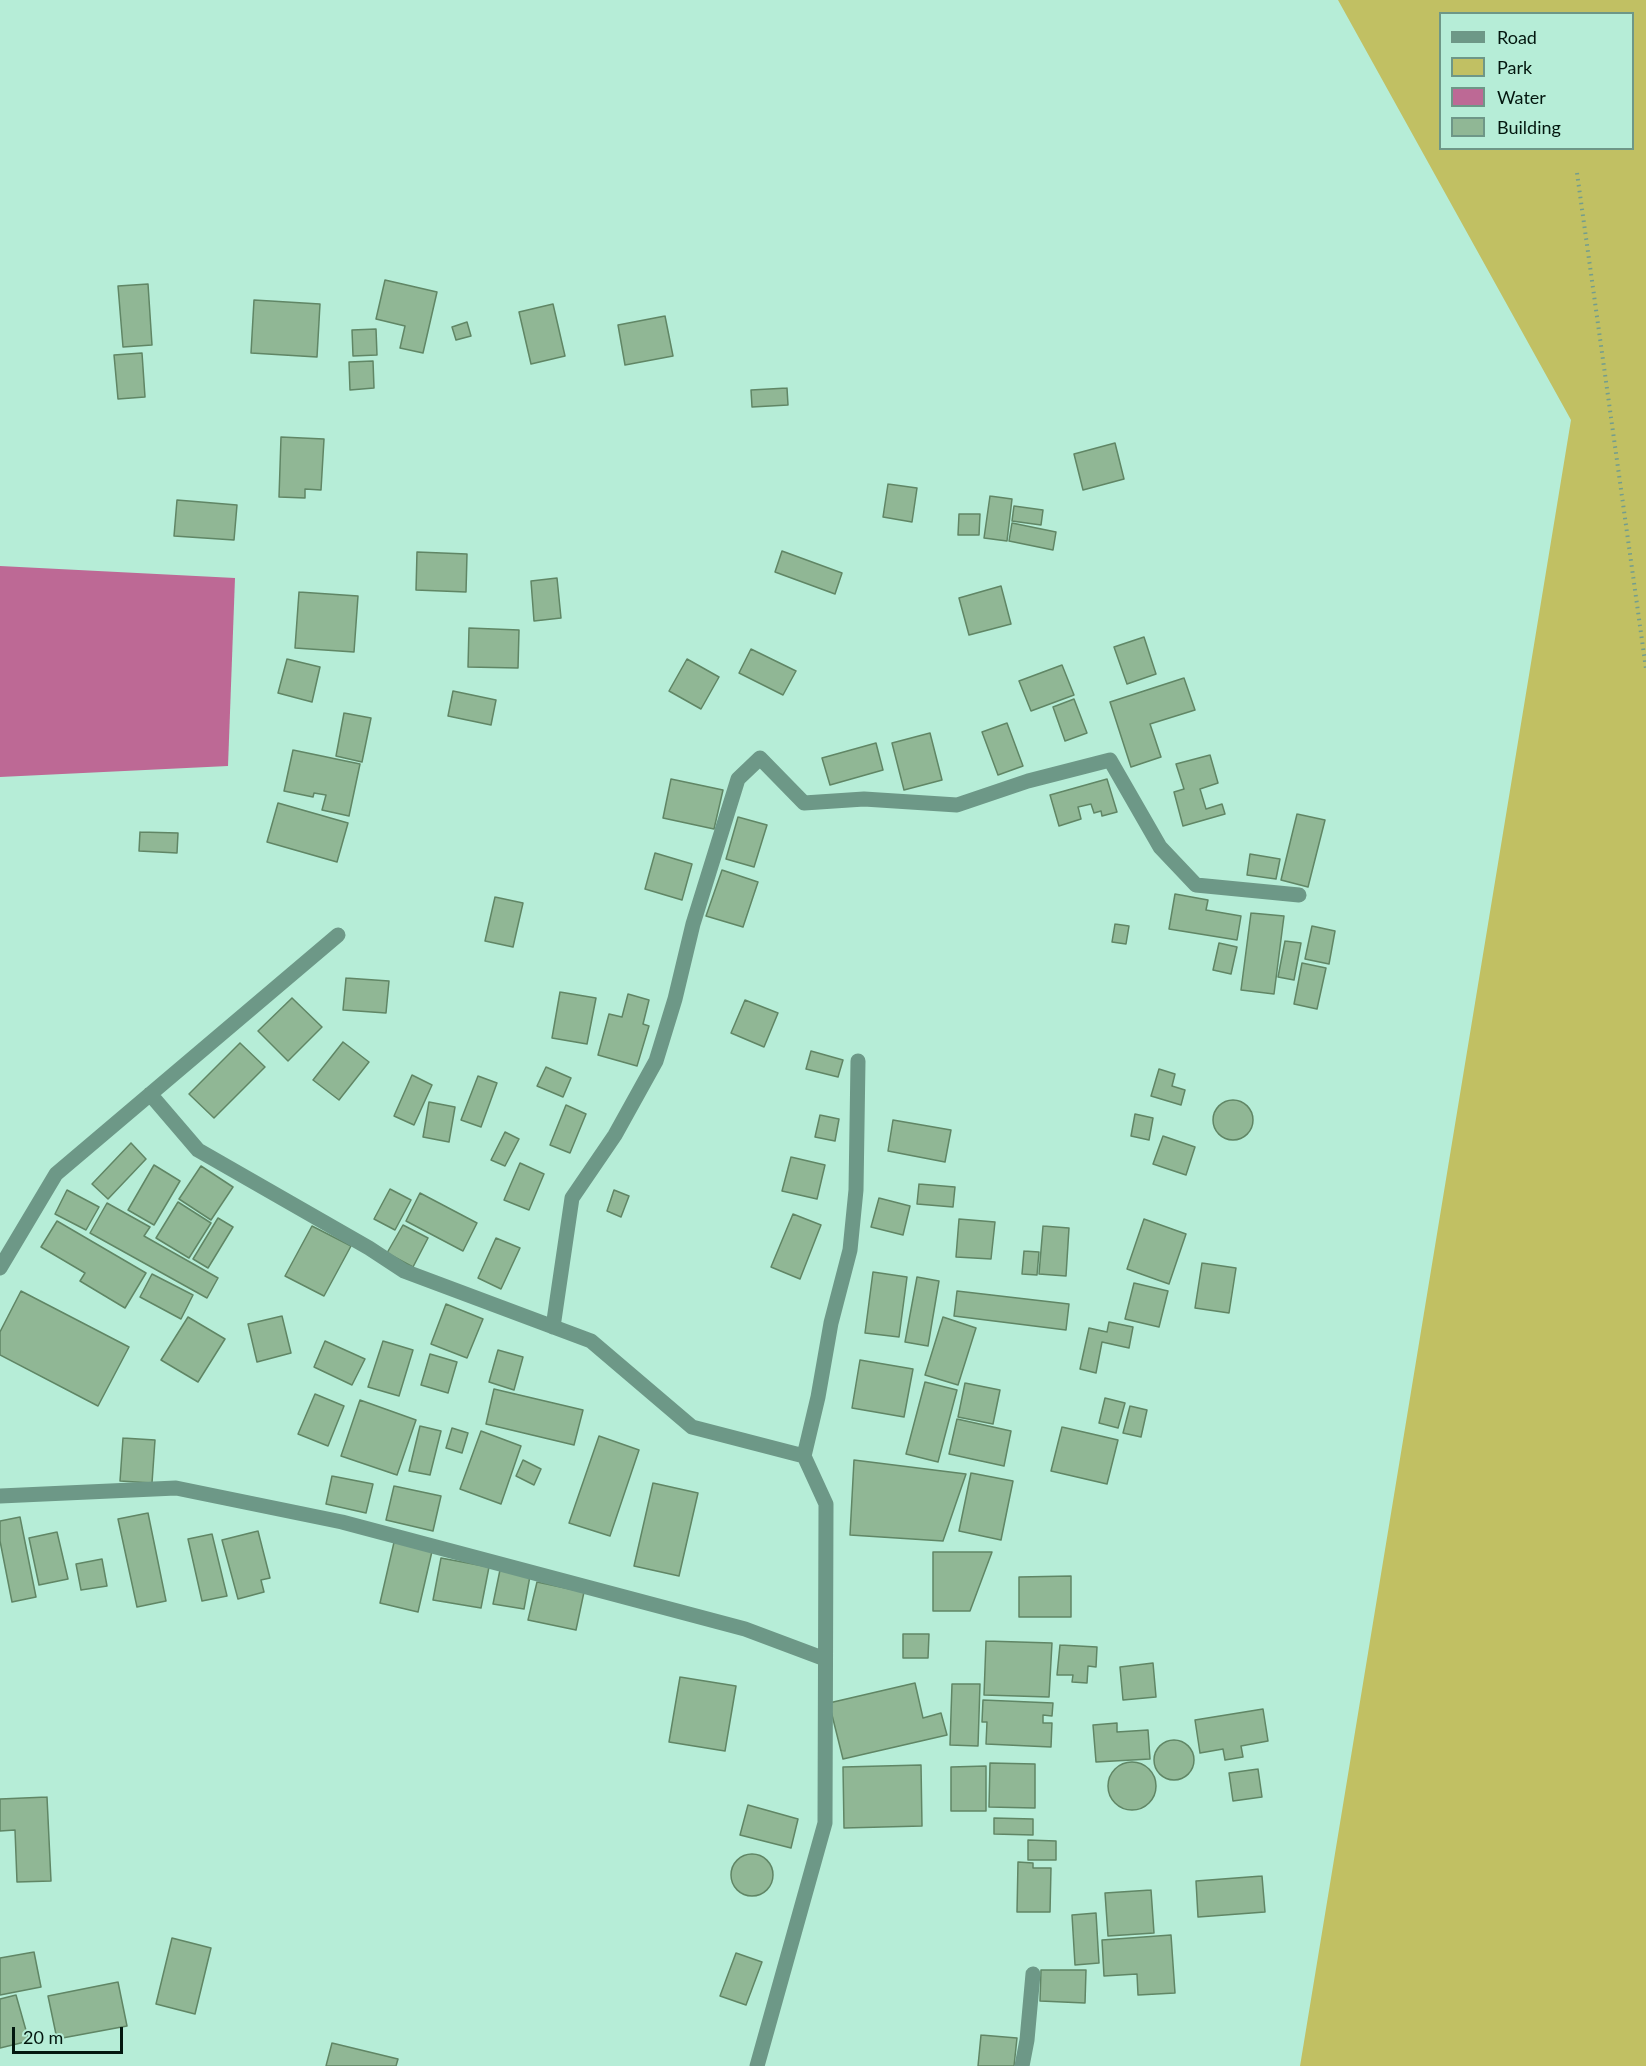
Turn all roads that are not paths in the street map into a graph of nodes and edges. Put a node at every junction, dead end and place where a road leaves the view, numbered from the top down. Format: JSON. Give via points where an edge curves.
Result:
{"nodes":[{"id":1,"x":1299,"y":896,"type":"dead end"},
{"id":2,"x":338,"y":935,"type":"dead end"},
{"id":3,"x":858,"y":1061,"type":"dead end"},
{"id":4,"x":150,"y":1095,"type":"junction"},
{"id":5,"x":0,"y":1268,"type":"edge"},
{"id":6,"x":553,"y":1327,"type":"junction"},
{"id":7,"x":804,"y":1456,"type":"junction"},
{"id":8,"x":0,"y":1496,"type":"edge"},
{"id":9,"x":825,"y":1659,"type":"junction"},
{"id":10,"x":1034,"y":1974,"type":"dead end"},
{"id":11,"x":756,"y":2066,"type":"edge"},
{"id":12,"x":1022,"y":2066,"type":"edge"}],
"edges":[{"from":1,"to":6,"type":"street","via":[[1196,885],[1160,847],[1110,760],[957,805],[864,799],[804,803],[760,759],[738,779],[656,1061],[615,1136],[572,1198]]},
{"from":2,"to":4,"type":"street"},
{"from":3,"to":7,"type":"street","via":[[856,1190],[850,1250]]},
{"from":4,"to":5,"type":"street","via":[[56,1174]]},
{"from":4,"to":6,"type":"street","via":[[198,1150],[404,1271]]},
{"from":6,"to":7,"type":"street","via":[[591,1341],[692,1426]]},
{"from":7,"to":9,"type":"street","via":[[826,1504]]},
{"from":8,"to":9,"type":"street","via":[[176,1488],[353,1525],[745,1629]]},
{"from":9,"to":11,"type":"street","via":[[825,1823]]},
{"from":10,"to":12,"type":"street"}]}
